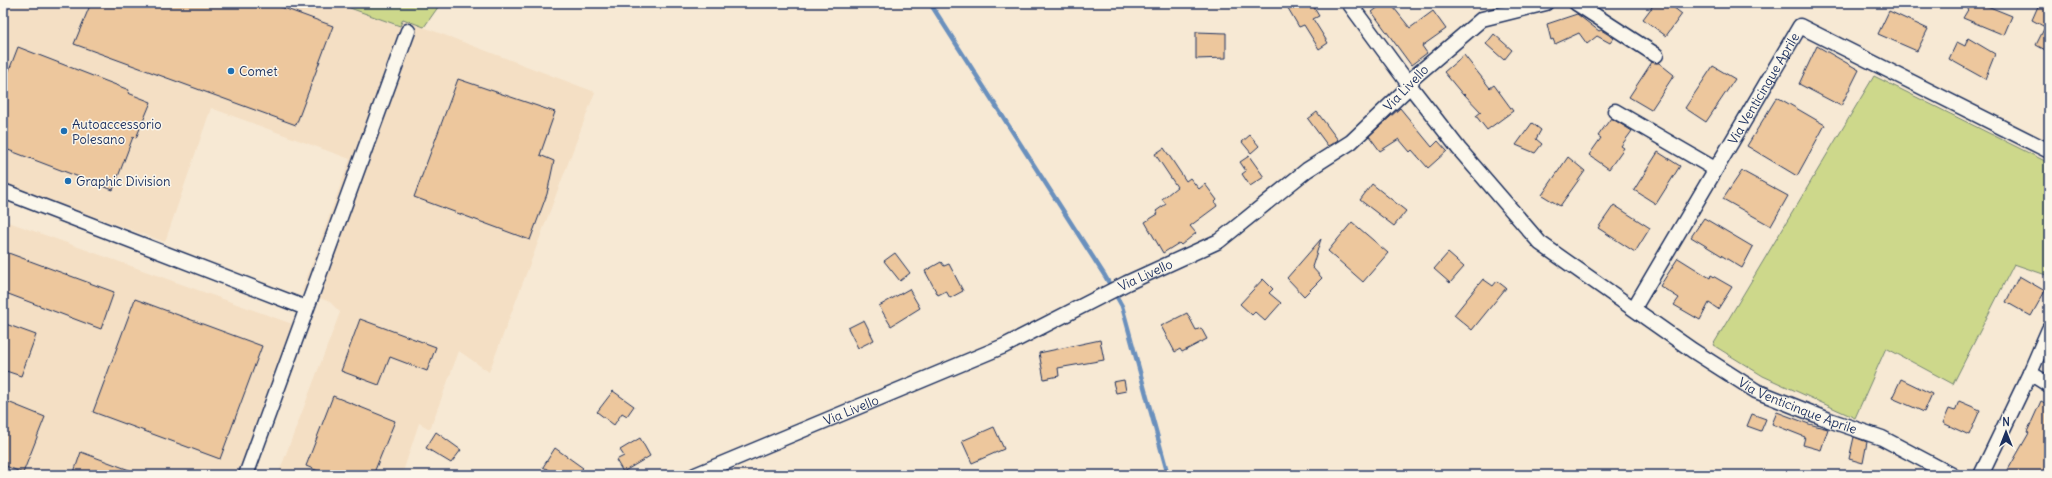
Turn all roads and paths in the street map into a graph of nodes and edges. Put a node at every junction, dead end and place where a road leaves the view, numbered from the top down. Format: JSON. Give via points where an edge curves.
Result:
{"nodes":[{"id":1,"x":1349,"y":3,"type":"edge"},
{"id":2,"x":1546,"y":3,"type":"edge"},
{"id":3,"x":1576,"y":3,"type":"edge"},
{"id":4,"x":408,"y":31,"type":"dead end"},
{"id":5,"x":1656,"y":55,"type":"dead end"},
{"id":6,"x":1410,"y":86,"type":"junction"},
{"id":7,"x":1615,"y":111,"type":"dead end"},
{"id":8,"x":2049,"y":151,"type":"edge"},
{"id":9,"x":1715,"y":169,"type":"junction"},
{"id":10,"x":3,"y":191,"type":"edge"},
{"id":11,"x":306,"y":308,"type":"junction"},
{"id":12,"x":1634,"y":308,"type":"junction"},
{"id":13,"x":2049,"y":329,"type":"edge"},
{"id":14,"x":2030,"y":373,"type":"junction"},
{"id":15,"x":2049,"y":385,"type":"edge"},
{"id":16,"x":246,"y":475,"type":"edge"},
{"id":17,"x":695,"y":475,"type":"edge"},
{"id":18,"x":1952,"y":475,"type":"edge"},
{"id":19,"x":1980,"y":475,"type":"edge"}],
"edges":[{"from":1,"to":6,"type":"street","name":"Via Venticinque Aprile"},
{"from":2,"to":6,"type":"street","name":"Via Livello","via":[[1482,19],[1413,78]]},
{"from":3,"to":5,"type":"street"},
{"from":4,"to":11,"type":"street"},
{"from":6,"to":12,"type":"street","name":"Via Venticinque Aprile","via":[[1458,149],[1540,244]]},
{"from":6,"to":17,"type":"street","name":"Via Livello","via":[[1351,142],[1307,170],[1219,241],[1127,283],[1004,346]]},
{"from":7,"to":9,"type":"street"},
{"from":8,"to":9,"type":"street","name":"Via Venticinque Aprile","via":[[1800,26]]},
{"from":9,"to":12,"type":"street","name":"Via Venticinque Aprile"},
{"from":10,"to":11,"type":"street"},
{"from":11,"to":16,"type":"street"},
{"from":12,"to":18,"type":"street","name":"Via Venticinque Aprile","via":[[1692,350],[1756,391],[1828,420],[1882,438]]},
{"from":13,"to":14,"type":"street"},
{"from":14,"to":15,"type":"street"},
{"from":14,"to":19,"type":"street"}]}
